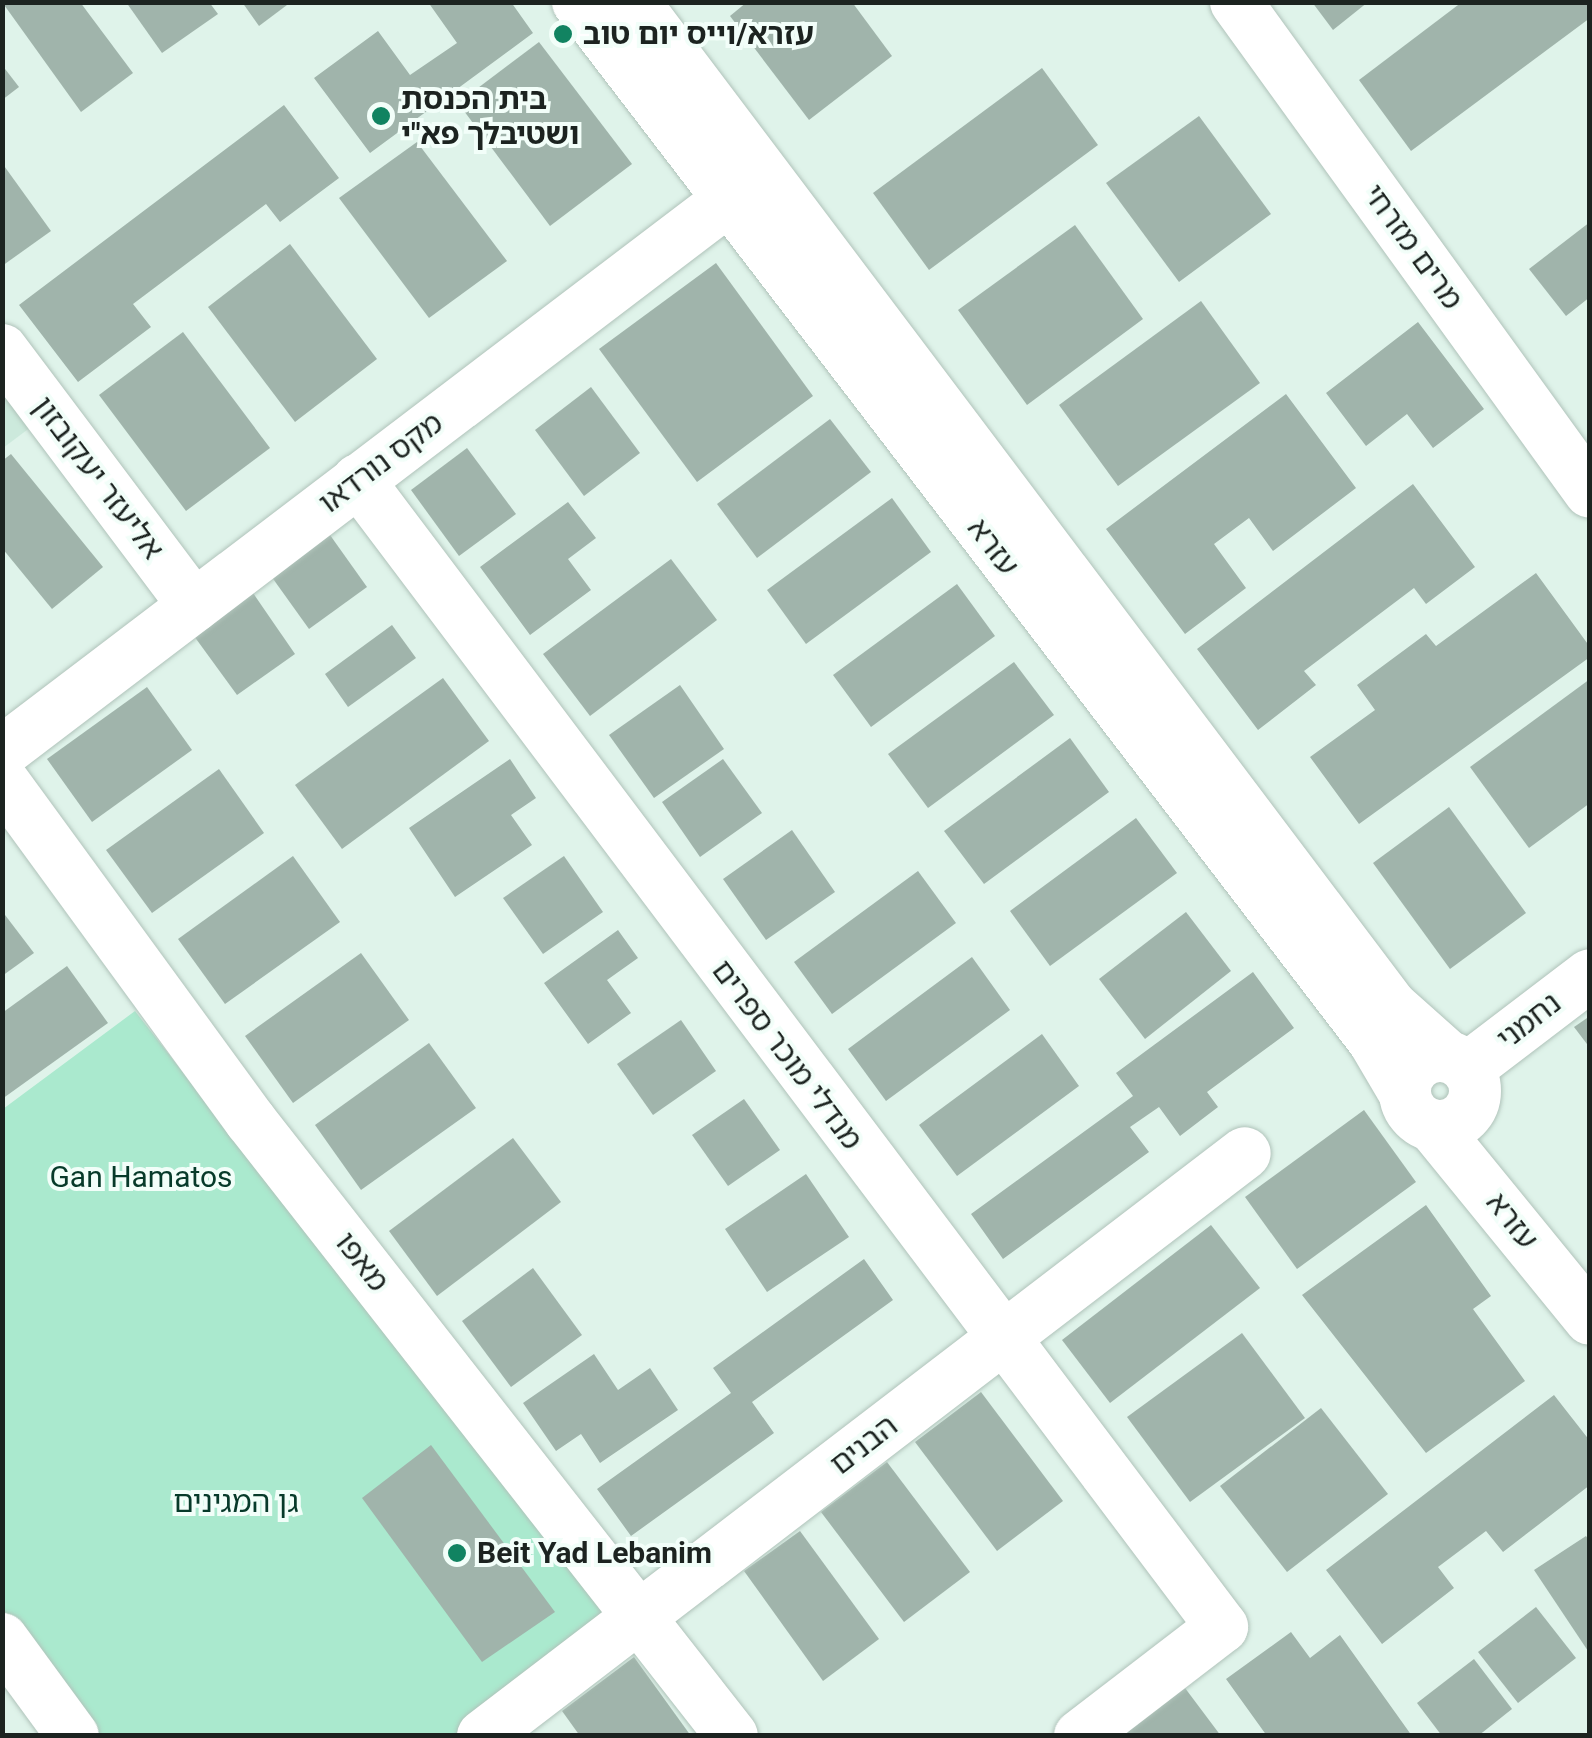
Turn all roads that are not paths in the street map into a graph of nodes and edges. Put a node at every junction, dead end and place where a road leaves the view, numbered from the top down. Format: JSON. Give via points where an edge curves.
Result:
{"nodes":[{"id":1,"x":578,"y":2,"type":"edge"},
{"id":2,"x":634,"y":2,"type":"edge"},
{"id":3,"x":1236,"y":2,"type":"edge"},
{"id":4,"x":745,"y":187,"type":"junction"},
{"id":5,"x":2,"y":350,"type":"edge"},
{"id":6,"x":358,"y":480,"type":"junction"},
{"id":7,"x":1590,"y":492,"type":"edge"},
{"id":8,"x":194,"y":606,"type":"junction"},
{"id":9,"x":2,"y":752,"type":"edge"},
{"id":10,"x":2,"y":780,"type":"edge"},
{"id":11,"x":1590,"y":975,"type":"edge"},
{"id":12,"x":1463,"y":1072,"type":"junction"},
{"id":13,"x":1418,"y":1109,"type":"junction"},
{"id":14,"x":1244,"y":1153,"type":"dead end"},
{"id":15,"x":1590,"y":1264,"type":"edge"},
{"id":16,"x":1590,"y":1319,"type":"edge"},
{"id":17,"x":1000,"y":1340,"type":"junction"},
{"id":18,"x":642,"y":1616,"type":"junction"},
{"id":19,"x":6,"y":1650,"type":"edge"},
{"id":20,"x":73,"y":1736,"type":"edge"},
{"id":21,"x":483,"y":1736,"type":"edge"},
{"id":22,"x":732,"y":1736,"type":"edge"},
{"id":23,"x":1080,"y":1736,"type":"edge"}],
"edges":[{"from":1,"to":4,"type":"street","name":"עזרא"},
{"from":2,"to":4,"type":"street","name":"עזרא"},
{"from":3,"to":7,"type":"street","name":"מרים מזרחי"},
{"from":4,"to":6,"type":"street","name":"מקס נורדאו"},
{"from":4,"to":12,"type":"street","name":"עזרא","via":[[1392,1006]]},
{"from":4,"to":13,"type":"street","name":"עזרא"},
{"from":5,"to":8,"type":"street","name":"אליעזר יעקובזון"},
{"from":6,"to":8,"type":"street","name":"מקס נורדאו"},
{"from":6,"to":17,"type":"street","name":"מנדלי מוכר ספרים"},
{"from":8,"to":9,"type":"street","name":"מקס נורדאו"},
{"from":10,"to":18,"type":"street","name":"מאפו","via":[[250,1120]]},
{"from":11,"to":12,"type":"street","name":"נחמני"},
{"from":12,"to":13,"type":"street","name":"נחמני","via":[[1422,1060],[1411,1069]]},
{"from":12,"to":15,"type":"street","name":"עזרא","via":[[1483,1124]]},
{"from":13,"to":16,"type":"street","name":"עזרא"},
{"from":14,"to":17,"type":"street","name":"הבנים"},
{"from":17,"to":18,"type":"street","name":"הבנים"},
{"from":17,"to":23,"type":"street","name":"מנדלי מוכר ספרים","via":[[1222,1627]]},
{"from":18,"to":21,"type":"street","name":"הבנים"},
{"from":18,"to":22,"type":"street","name":"מאפו"},
{"from":19,"to":20,"type":"street"}]}
